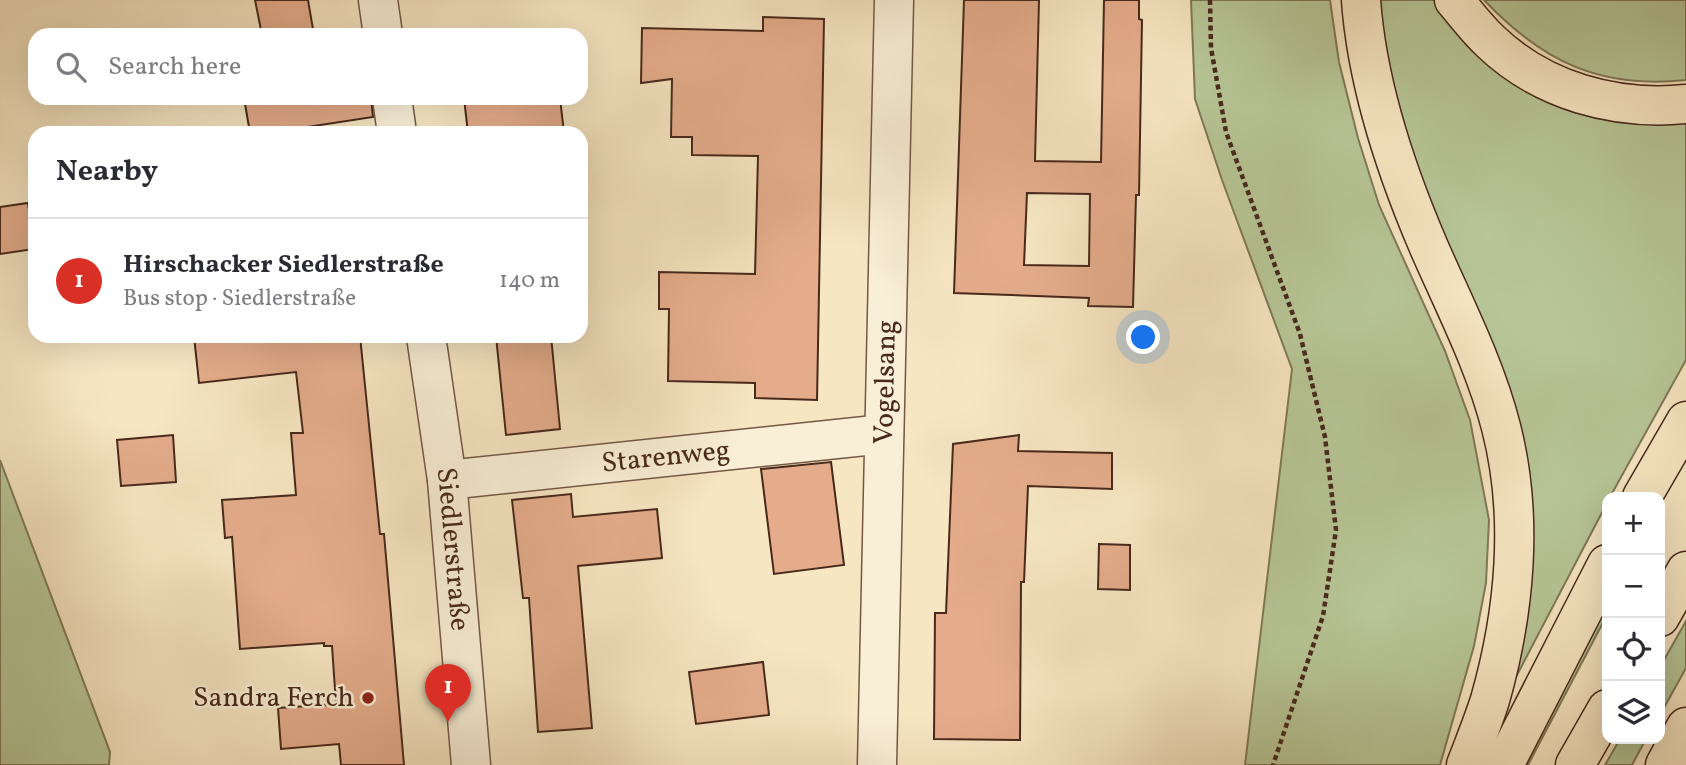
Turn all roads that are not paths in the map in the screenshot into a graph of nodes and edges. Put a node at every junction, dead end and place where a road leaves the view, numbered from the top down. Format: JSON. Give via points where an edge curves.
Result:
{"nodes":[{"id":1,"x":379,"y":0,"type":"edge"},
{"id":2,"x":894,"y":0,"type":"edge"},
{"id":3,"x":1361,"y":0,"type":"edge"},
{"id":4,"x":1454,"y":0,"type":"edge"},
{"id":5,"x":382,"y":28,"type":"edge"},
{"id":6,"x":1686,"y":104,"type":"edge"},
{"id":7,"x":394,"y":105,"type":"edge"},
{"id":8,"x":396,"y":126,"type":"edge"},
{"id":9,"x":427,"y":343,"type":"edge"},
{"id":10,"x":1686,"y":421,"type":"edge"},
{"id":11,"x":884,"y":434,"type":"junction"},
{"id":12,"x":447,"y":480,"type":"junction"},
{"id":13,"x":1645,"y":492,"type":"edge"},
{"id":14,"x":1686,"y":571,"type":"edge"},
{"id":15,"x":1602,"y":574,"type":"edge"},
{"id":16,"x":1665,"y":608,"type":"edge"},
{"id":17,"x":1602,"y":718,"type":"edge"},
{"id":18,"x":1686,"y":727,"type":"edge"},
{"id":19,"x":471,"y":765,"type":"edge"},
{"id":20,"x":877,"y":765,"type":"edge"},
{"id":21,"x":1466,"y":765,"type":"edge"},
{"id":22,"x":1504,"y":765,"type":"edge"},
{"id":23,"x":1576,"y":765,"type":"edge"},
{"id":24,"x":1665,"y":765,"type":"edge"}],
"edges":[{"from":1,"to":5,"type":"street"},
{"from":2,"to":11,"type":"street","name":"Vogelsang"},
{"from":3,"to":21,"type":"highway","via":[[1363,33],[1387,134],[1410,200],[1474,347],[1501,426],[1511,486],[1514,564],[1510,603],[1489,701]]},
{"from":4,"to":6,"type":"highway","via":[[1490,41],[1530,72],[1574,93],[1616,103]]},
{"from":7,"to":8,"type":"street"},
{"from":9,"to":12,"type":"street","name":"Siedlerstraße"},
{"from":10,"to":13,"type":"highway"},
{"from":11,"to":12,"type":"street","name":"Starenweg"},
{"from":11,"to":20,"type":"street","name":"Vogelsang"},
{"from":12,"to":19,"type":"street","name":"Siedlerstraße"},
{"from":14,"to":16,"type":"highway"},
{"from":15,"to":22,"type":"highway"},
{"from":17,"to":23,"type":"highway"},
{"from":18,"to":24,"type":"highway"}]}
